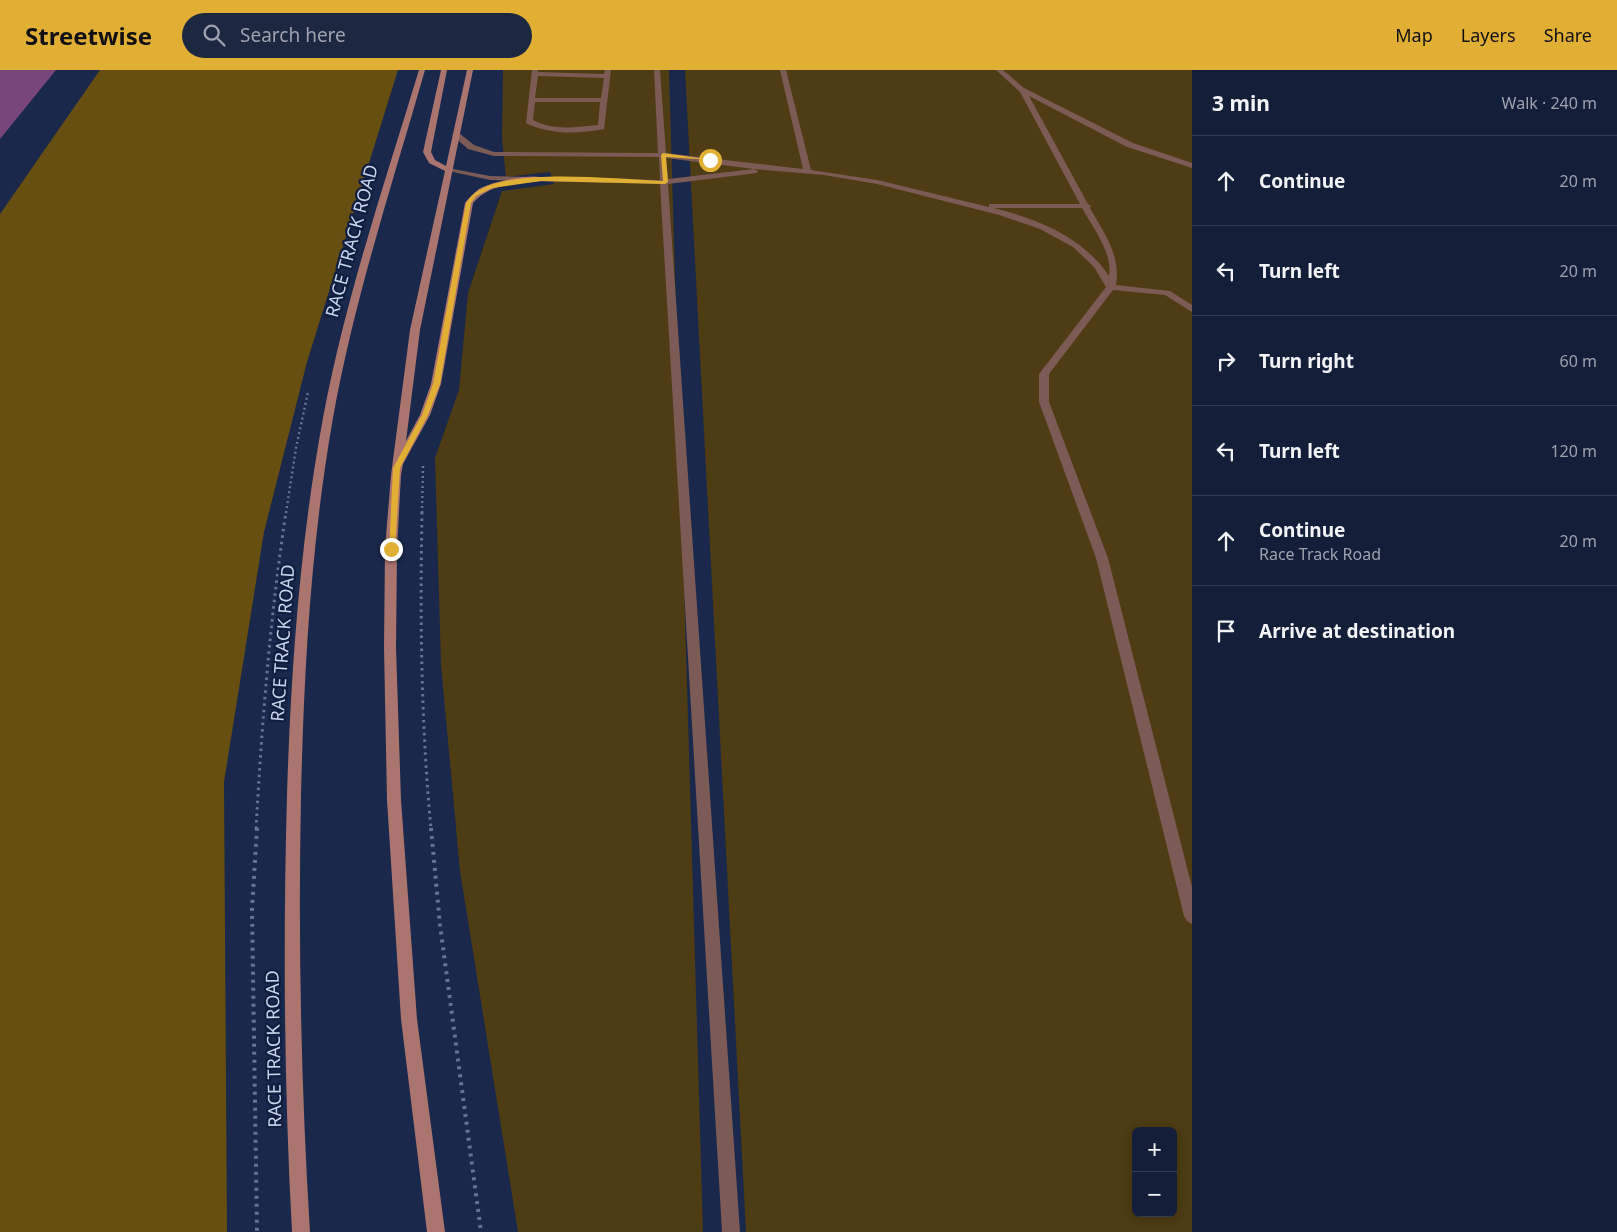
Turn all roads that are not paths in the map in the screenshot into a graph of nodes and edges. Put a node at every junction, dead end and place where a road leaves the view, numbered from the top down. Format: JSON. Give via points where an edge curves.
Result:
{"nodes":[{"id":1,"x":422,"y":70,"type":"edge"},
{"id":2,"x":444,"y":70,"type":"edge"},
{"id":3,"x":470,"y":70,"type":"edge"},
{"id":4,"x":657,"y":70,"type":"edge"},
{"id":5,"x":783,"y":70,"type":"edge"},
{"id":6,"x":999,"y":70,"type":"edge"},
{"id":7,"x":535,"y":72,"type":"edge"},
{"id":8,"x":608,"y":73,"type":"edge"},
{"id":9,"x":1019,"y":88,"type":"junction"},
{"id":10,"x":532,"y":100,"type":"junction"},
{"id":11,"x":604,"y":100,"type":"junction"},
{"id":12,"x":456,"y":135,"type":"junction"},
{"id":13,"x":663,"y":155,"type":"junction"},
{"id":14,"x":1192,"y":166,"type":"edge"},
{"id":15,"x":448,"y":170,"type":"junction"},
{"id":16,"x":775,"y":170,"type":"junction"},
{"id":17,"x":808,"y":172,"type":"junction"},
{"id":18,"x":541,"y":179,"type":"junction"},
{"id":19,"x":665,"y":182,"type":"junction"},
{"id":20,"x":972,"y":205,"type":"junction"},
{"id":21,"x":1087,"y":206,"type":"junction"},
{"id":22,"x":1111,"y":287,"type":"junction"},
{"id":23,"x":1192,"y":309,"type":"edge"},
{"id":24,"x":397,"y":468,"type":"junction"},
{"id":25,"x":1192,"y":916,"type":"edge"},
{"id":26,"x":301,"y":1232,"type":"edge"},
{"id":27,"x":436,"y":1232,"type":"edge"},
{"id":28,"x":731,"y":1232,"type":"edge"}],
"edges":[{"from":1,"to":26,"type":"main road","name":"RACE TRACK ROAD","via":[[363,273],[339,370],[320,464],[309,557],[299,673],[293,841],[295,1136]]},
{"from":2,"to":15,"type":"main road","via":[[427,152],[428,158]]},
{"from":3,"to":12,"type":"main road"},
{"from":4,"to":13,"type":"lane"},
{"from":5,"to":17,"type":"lane"},
{"from":6,"to":9,"type":"lane"},
{"from":7,"to":8,"type":"lane"},
{"from":7,"to":10,"type":"lane"},
{"from":8,"to":11,"type":"lane"},
{"from":9,"to":14,"type":"lane","via":[[1130,145]]},
{"from":9,"to":21,"type":"lane"},
{"from":10,"to":11,"type":"lane"},
{"from":10,"to":11,"type":"lane","via":[[529,121],[539,127],[561,130],[601,127]]},
{"from":12,"to":13,"type":"lane","via":[[471,147],[494,154]]},
{"from":12,"to":15,"type":"main road"},
{"from":13,"to":16,"type":"lane"},
{"from":13,"to":19,"type":"lane"},
{"from":15,"to":18,"type":"lane","via":[[490,178]]},
{"from":15,"to":24,"type":"main road","via":[[415,330]]},
{"from":16,"to":17,"type":"lane"},
{"from":16,"to":19,"type":"lane"},
{"from":17,"to":20,"type":"lane","via":[[877,182]]},
{"from":18,"to":19,"type":"lane"},
{"from":18,"to":24,"type":"main road","via":[[491,186],[474,195],[469,203],[436,384],[425,415]]},
{"from":19,"to":28,"type":"lane"},
{"from":20,"to":21,"type":"lane"},
{"from":20,"to":22,"type":"lane","via":[[1043,227],[1076,245],[1097,265]]},
{"from":21,"to":22,"type":"lane","via":[[1110,252],[1114,271]]},
{"from":22,"to":23,"type":"lane","via":[[1167,293]]},
{"from":22,"to":25,"type":"lane","via":[[1044,374],[1044,402],[1102,558]]},
{"from":24,"to":27,"type":"main road","via":[[391,549],[390,637],[394,800],[410,1019]]}]}
